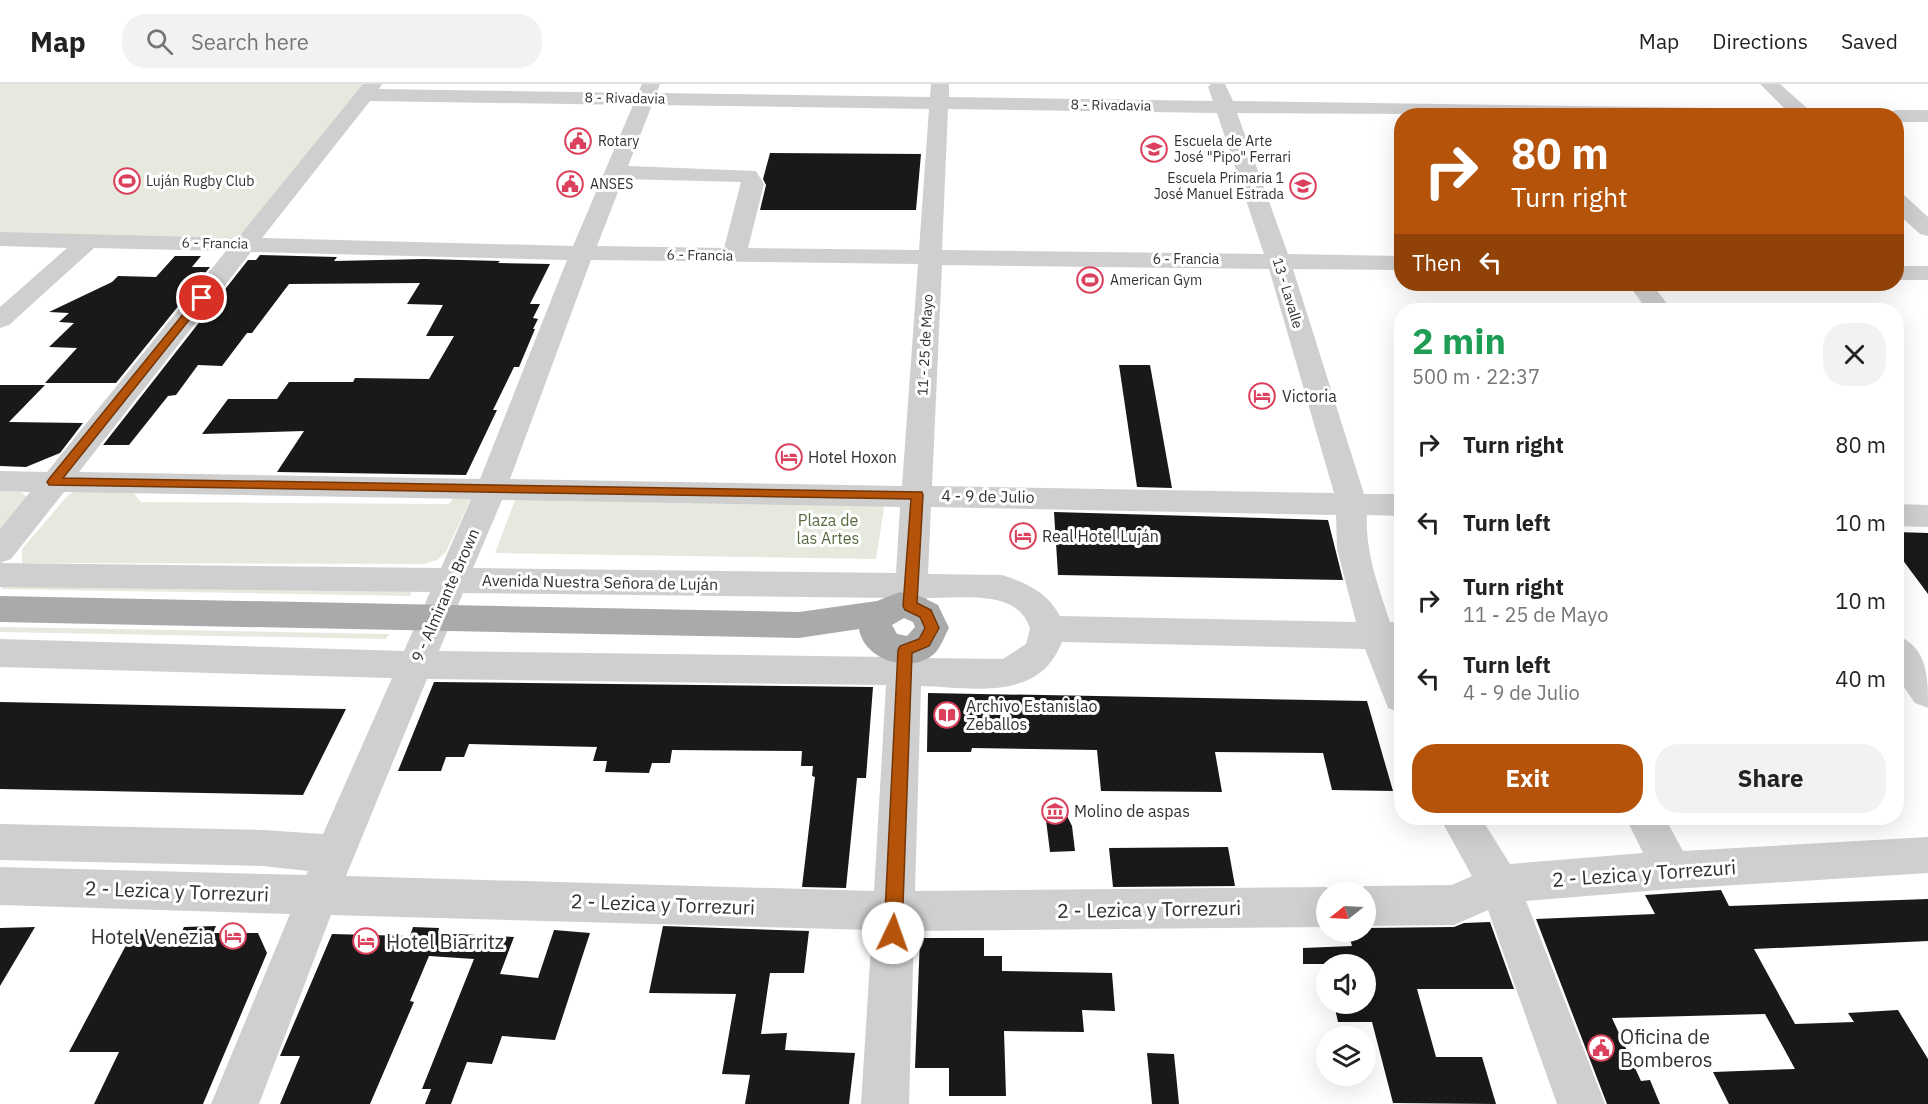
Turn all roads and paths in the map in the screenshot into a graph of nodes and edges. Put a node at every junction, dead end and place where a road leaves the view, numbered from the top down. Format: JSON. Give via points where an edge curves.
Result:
{"nodes":[{"id":1,"x":1769,"y":84,"type":"edge"},
{"id":2,"x":369,"y":89,"type":"edge"},
{"id":3,"x":649,"y":91,"type":"edge"},
{"id":4,"x":939,"y":93,"type":"edge"},
{"id":5,"x":1505,"y":93,"type":"dead end"},
{"id":6,"x":1221,"y":95,"type":"edge"},
{"id":7,"x":1437,"y":108,"type":"edge"},
{"id":8,"x":1516,"y":108,"type":"edge"},
{"id":9,"x":1796,"y":108,"type":"edge"},
{"id":10,"x":1904,"y":116,"type":"edge"},
{"id":11,"x":1928,"y":117,"type":"edge"},
{"id":12,"x":616,"y":172,"type":"junction"},
{"id":13,"x":1904,"y":207,"type":"edge"},
{"id":14,"x":1928,"y":229,"type":"edge"},
{"id":15,"x":0,"y":239,"type":"edge"},
{"id":16,"x":88,"y":241,"type":"junction"},
{"id":17,"x":246,"y":244,"type":"junction"},
{"id":18,"x":582,"y":253,"type":"junction"},
{"id":19,"x":734,"y":255,"type":"junction"},
{"id":20,"x":929,"y":258,"type":"junction"},
{"id":21,"x":1278,"y":260,"type":"junction"},
{"id":22,"x":1394,"y":263,"type":"edge"},
{"id":23,"x":1904,"y":273,"type":"edge"},
{"id":24,"x":1928,"y":273,"type":"edge"},
{"id":25,"x":0,"y":320,"type":"edge"},
{"id":26,"x":0,"y":481,"type":"edge"},
{"id":27,"x":53,"y":482,"type":"junction"},
{"id":28,"x":491,"y":489,"type":"junction"},
{"id":29,"x":917,"y":495,"type":"junction"},
{"id":30,"x":1352,"y":504,"type":"junction"},
{"id":31,"x":1394,"y":505,"type":"edge"},
{"id":32,"x":1904,"y":515,"type":"edge"},
{"id":33,"x":1928,"y":516,"type":"edge"},
{"id":34,"x":6,"y":536,"type":"edge"},
{"id":35,"x":0,"y":575,"type":"edge"},
{"id":36,"x":451,"y":581,"type":"junction"},
{"id":37,"x":0,"y":609,"type":"edge"},
{"id":38,"x":434,"y":617,"type":"junction"},
{"id":39,"x":904,"y":628,"type":"junction"},
{"id":40,"x":1047,"y":629,"type":"junction"},
{"id":41,"x":1390,"y":635,"type":"edge"},
{"id":42,"x":0,"y":653,"type":"edge"},
{"id":43,"x":1394,"y":658,"type":"edge"},
{"id":44,"x":1904,"y":660,"type":"edge"},
{"id":45,"x":415,"y":665,"type":"junction"},
{"id":46,"x":1928,"y":693,"type":"edge"},
{"id":47,"x":1464,"y":825,"type":"edge"},
{"id":48,"x":1649,"y":825,"type":"edge"},
{"id":49,"x":0,"y":842,"type":"edge"},
{"id":50,"x":316,"y":852,"type":"junction"},
{"id":51,"x":1928,"y":855,"type":"edge"},
{"id":52,"x":1672,"y":870,"type":"junction"},
{"id":53,"x":1499,"y":884,"type":"junction"},
{"id":54,"x":0,"y":886,"type":"edge"},
{"id":55,"x":301,"y":894,"type":"junction"},
{"id":56,"x":1376,"y":906,"type":"edge"},
{"id":57,"x":1316,"y":907,"type":"edge"},
{"id":58,"x":894,"y":911,"type":"junction"},
{"id":59,"x":235,"y":1104,"type":"edge"},
{"id":60,"x":885,"y":1104,"type":"edge"},
{"id":61,"x":1581,"y":1104,"type":"edge"}],
"edges":[{"from":1,"to":9,"type":"street"},
{"from":2,"to":3,"type":"street","name":"8 - Rivadavia"},
{"from":2,"to":17,"type":"street"},
{"from":3,"to":4,"type":"street","name":"8 - Rivadavia"},
{"from":3,"to":12,"type":"street","name":"9 - Almirante Brown"},
{"from":4,"to":6,"type":"street","name":"8 - Rivadavia"},
{"from":4,"to":20,"type":"street","name":"11 - 25 de Mayo"},
{"from":5,"to":8,"type":"street"},
{"from":6,"to":7,"type":"street","name":"8 - Rivadavia"},
{"from":6,"to":21,"type":"street","name":"13 - Lavalle"},
{"from":10,"to":11,"type":"street"},
{"from":12,"to":18,"type":"street","name":"9 - Almirante Brown"},
{"from":12,"to":19,"type":"street","via":[[748,176],[753,184]]},
{"from":13,"to":14,"type":"street"},
{"from":15,"to":16,"type":"street","name":"6 - Francia"},
{"from":16,"to":17,"type":"street","name":"6 - Francia"},
{"from":16,"to":25,"type":"street"},
{"from":17,"to":18,"type":"street","name":"6 - Francia"},
{"from":17,"to":27,"type":"street"},
{"from":18,"to":19,"type":"street","name":"6 - Francia"},
{"from":18,"to":28,"type":"street","name":"9 - Almirante Brown"},
{"from":19,"to":20,"type":"street","name":"6 - Francia"},
{"from":20,"to":21,"type":"street","name":"6 - Francia"},
{"from":20,"to":29,"type":"street","name":"11 - 25 de Mayo"},
{"from":21,"to":22,"type":"street","name":"6 - Francia"},
{"from":21,"to":30,"type":"street","name":"13 - Lavalle"},
{"from":23,"to":24,"type":"street"},
{"from":26,"to":27,"type":"street","name":"4 - 9 de Julio"},
{"from":27,"to":28,"type":"street","name":"4 - 9 de Julio"},
{"from":27,"to":34,"type":"street"},
{"from":28,"to":29,"type":"street","name":"4 - 9 de Julio"},
{"from":28,"to":36,"type":"street","name":"9 - Almirante Brown"},
{"from":29,"to":30,"type":"street","name":"4 - 9 de Julio"},
{"from":29,"to":39,"type":"street","name":"11 - 25 de Mayo"},
{"from":30,"to":31,"type":"street","name":"4 - 9 de Julio"},
{"from":30,"to":41,"type":"street","name":"13 - Lavalle","via":[[1349,520],[1361,582]]},
{"from":32,"to":33,"type":"street"},
{"from":35,"to":36,"type":"street","name":"Avenida Nuestra Señora de Luján"},
{"from":36,"to":38,"type":"street","name":"9 - Almirante Brown"},
{"from":36,"to":39,"type":"street","name":"Avenida Nuestra Señora de Luján"},
{"from":37,"to":38,"type":"main road"},
{"from":38,"to":39,"type":"main road"},
{"from":38,"to":45,"type":"street","name":"9 - Almirante Brown"},
{"from":39,"to":40,"type":"street","via":[[1025,608],[1041,616]]},
{"from":39,"to":40,"type":"street","via":[[1006,674],[1037,657],[1045,644]]},
{"from":39,"to":45,"type":"street"},
{"from":39,"to":58,"type":"street","name":"11 - 25 de Mayo"},
{"from":40,"to":41,"type":"street"},
{"from":41,"to":43,"type":"street","name":"13 - Lavalle"},
{"from":42,"to":45,"type":"street"},
{"from":44,"to":46,"type":"street"},
{"from":45,"to":50,"type":"street","name":"9 - Almirante Brown"},
{"from":47,"to":53,"type":"street"},
{"from":48,"to":52,"type":"street"},
{"from":49,"to":50,"type":"street"},
{"from":50,"to":55,"type":"street","name":"9 - Almirante Brown"},
{"from":51,"to":52,"type":"street","name":"2 - Lezica y Torrezuri"},
{"from":52,"to":53,"type":"street","name":"2 - Lezica y Torrezuri"},
{"from":53,"to":56,"type":"street","name":"2 - Lezica y Torrezuri","via":[[1454,905]]},
{"from":53,"to":61,"type":"street"},
{"from":54,"to":55,"type":"street","name":"2 - Lezica y Torrezuri"},
{"from":55,"to":58,"type":"street","name":"2 - Lezica y Torrezuri"},
{"from":55,"to":59,"type":"street"},
{"from":57,"to":58,"type":"street","name":"2 - Lezica y Torrezuri"},
{"from":58,"to":60,"type":"street","name":"11 - 25 de Mayo"}]}
